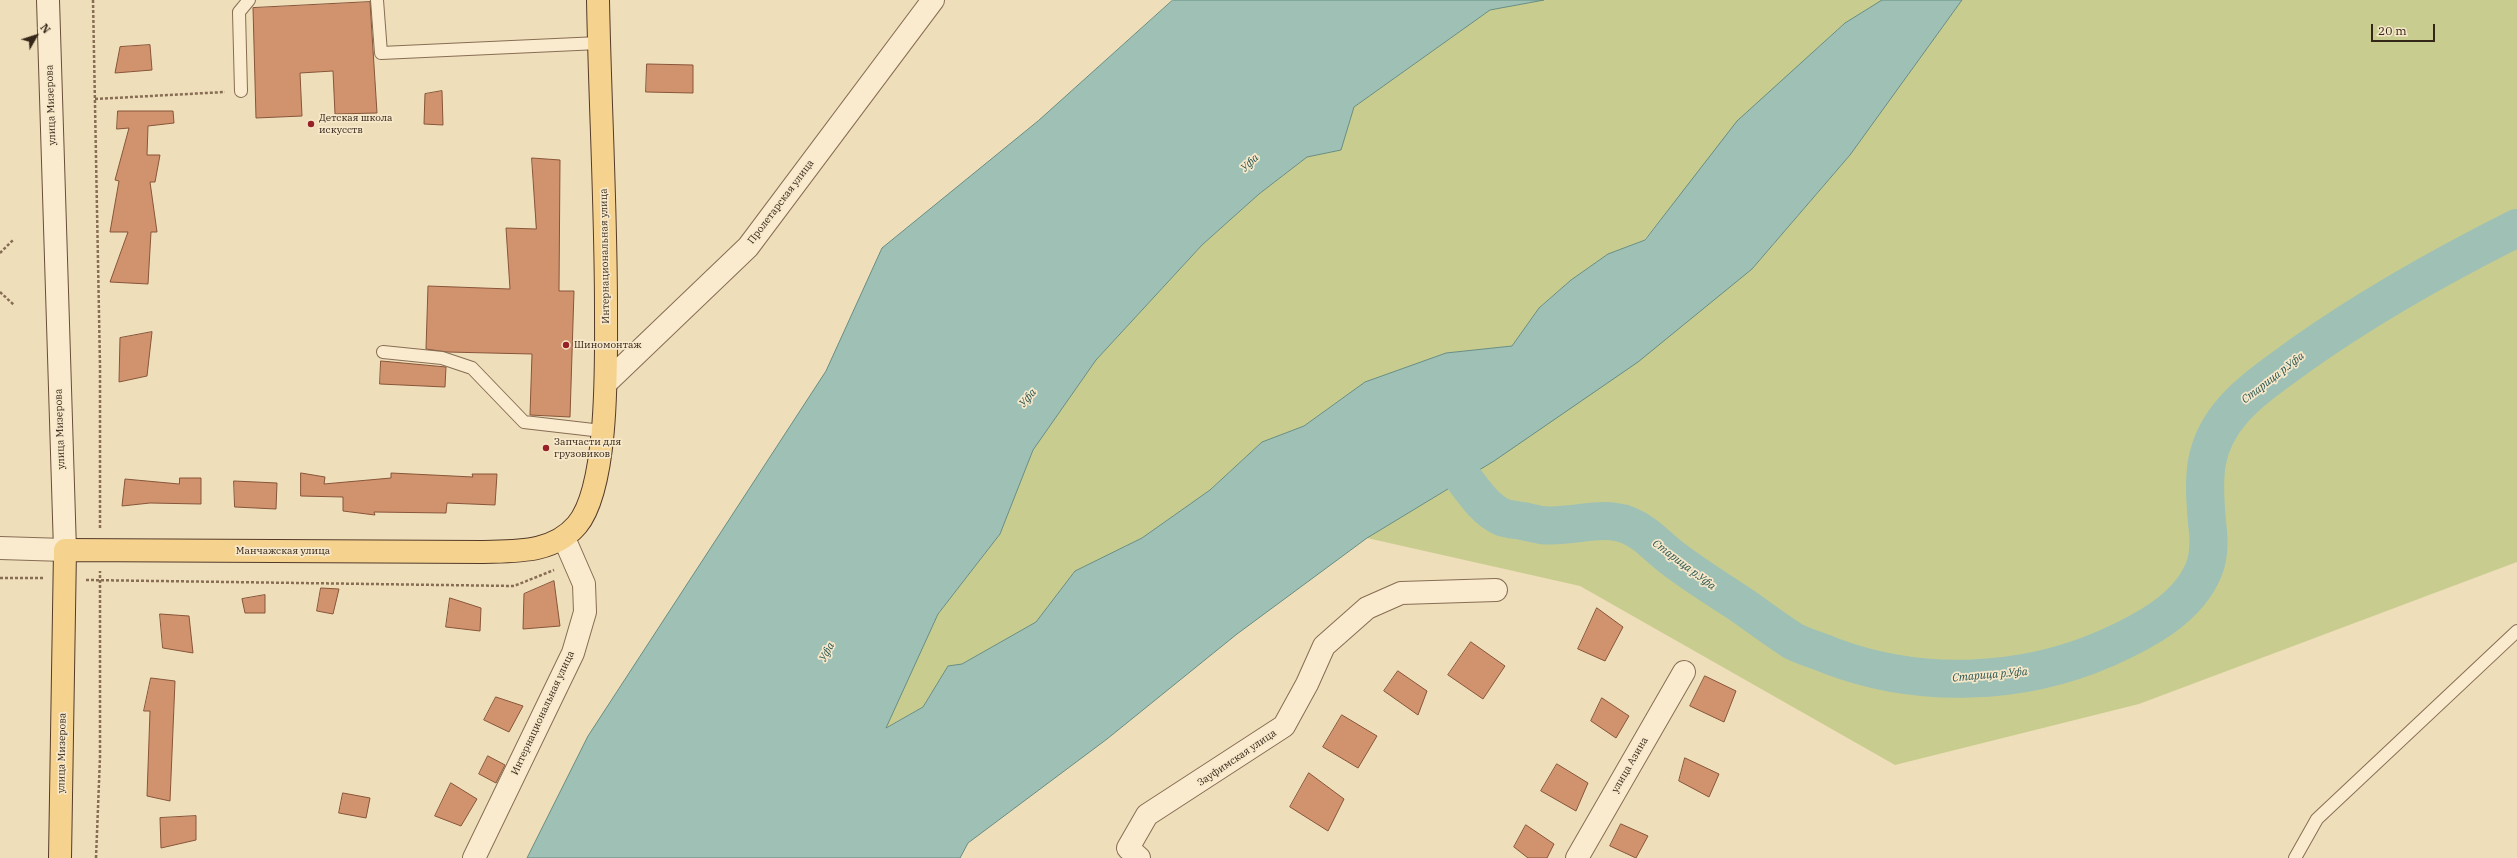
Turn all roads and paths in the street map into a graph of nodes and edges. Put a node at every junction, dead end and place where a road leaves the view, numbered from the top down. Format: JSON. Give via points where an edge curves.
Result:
{"nodes":[{"id":1,"x":48,"y":0,"type":"edge"},
{"id":2,"x":93,"y":0,"type":"edge"},
{"id":3,"x":249,"y":0,"type":"edge"},
{"id":4,"x":377,"y":0,"type":"edge"},
{"id":5,"x":598,"y":0,"type":"edge"},
{"id":6,"x":933,"y":0,"type":"edge"},
{"id":7,"x":599,"y":43,"type":"junction"},
{"id":8,"x":241,"y":91,"type":"joint"},
{"id":9,"x":95,"y":99,"type":"junction"},
{"id":10,"x":13,"y":240,"type":"dead end"},
{"id":11,"x":1,"y":252,"type":"edge"},
{"id":12,"x":1,"y":293,"type":"edge"},
{"id":13,"x":14,"y":305,"type":"dead end"},
{"id":14,"x":383,"y":352,"type":"dead end"},
{"id":15,"x":606,"y":383,"type":"junction"},
{"id":16,"x":602,"y":431,"type":"junction"},
{"id":17,"x":564,"y":538,"type":"junction"},
{"id":18,"x":0,"y":548,"type":"edge"},
{"id":19,"x":64,"y":550,"type":"junction"},
{"id":20,"x":100,"y":550,"type":"junction"},
{"id":21,"x":574,"y":562,"type":"junction"},
{"id":22,"x":0,"y":578,"type":"edge"},
{"id":23,"x":65,"y":579,"type":"junction"},
{"id":24,"x":100,"y":580,"type":"junction"},
{"id":25,"x":1496,"y":590,"type":"dead end"},
{"id":26,"x":2517,"y":631,"type":"edge"},
{"id":27,"x":1684,"y":672,"type":"dead end"},
{"id":28,"x":1133,"y":853,"type":"edge"},
{"id":29,"x":60,"y":858,"type":"edge"},
{"id":30,"x":96,"y":858,"type":"edge"},
{"id":31,"x":474,"y":858,"type":"edge"},
{"id":32,"x":1577,"y":858,"type":"edge"},
{"id":33,"x":2295,"y":858,"type":"edge"}],
"edges":[{"from":1,"to":19,"type":"street","name":"улица Мизерова"},
{"from":2,"to":9,"type":"path"},
{"from":3,"to":8,"type":"lane","via":[[239,12]]},
{"from":4,"to":7,"type":"lane","via":[[381,53]]},
{"from":5,"to":7,"type":"main road","name":"Интернациональная улица"},
{"from":6,"to":15,"type":"street","name":"Пролетарская улица","via":[[748,247]]},
{"from":7,"to":15,"type":"main road","name":"Интернациональная улица","via":[[606,221]]},
{"from":8,"to":9,"type":"path"},
{"from":9,"to":20,"type":"path","via":[[100,366]]},
{"from":10,"to":11,"type":"path"},
{"from":12,"to":13,"type":"path"},
{"from":14,"to":16,"type":"lane","via":[[442,358],[472,368],[524,422]]},
{"from":15,"to":16,"type":"main road","name":"Интернациональная улица"},
{"from":16,"to":17,"type":"main road","name":"Интернациональная улица","via":[[599,466],[588,509]]},
{"from":17,"to":20,"type":"main road","name":"Манчажская улица","via":[[547,546],[526,550],[483,552]]},
{"from":17,"to":21,"type":"street","name":"Интернациональная улица"},
{"from":18,"to":19,"type":"street","name":"Манчажская улица"},
{"from":19,"to":20,"type":"main road","name":"Манчажская улица"},
{"from":19,"to":23,"type":"main road","name":"улица Мизерова"},
{"from":20,"to":24,"type":"path"},
{"from":21,"to":24,"type":"path","via":[[514,586]]},
{"from":21,"to":31,"type":"street","name":"Интернациональная улица","via":[[584,584],[586,612],[573,653]]},
{"from":22,"to":23,"type":"path"},
{"from":23,"to":24,"type":"path"},
{"from":23,"to":29,"type":"main road","name":"улица Мизерова"},
{"from":24,"to":30,"type":"path","via":[[100,758]]},
{"from":25,"to":28,"type":"street","name":"Зауфимская улица","via":[[1401,593],[1367,608],[1324,646],[1284,726],[1147,815]]},
{"from":26,"to":33,"type":"lane","via":[[2317,819]]},
{"from":27,"to":32,"type":"street","name":"улица Азина"}]}
